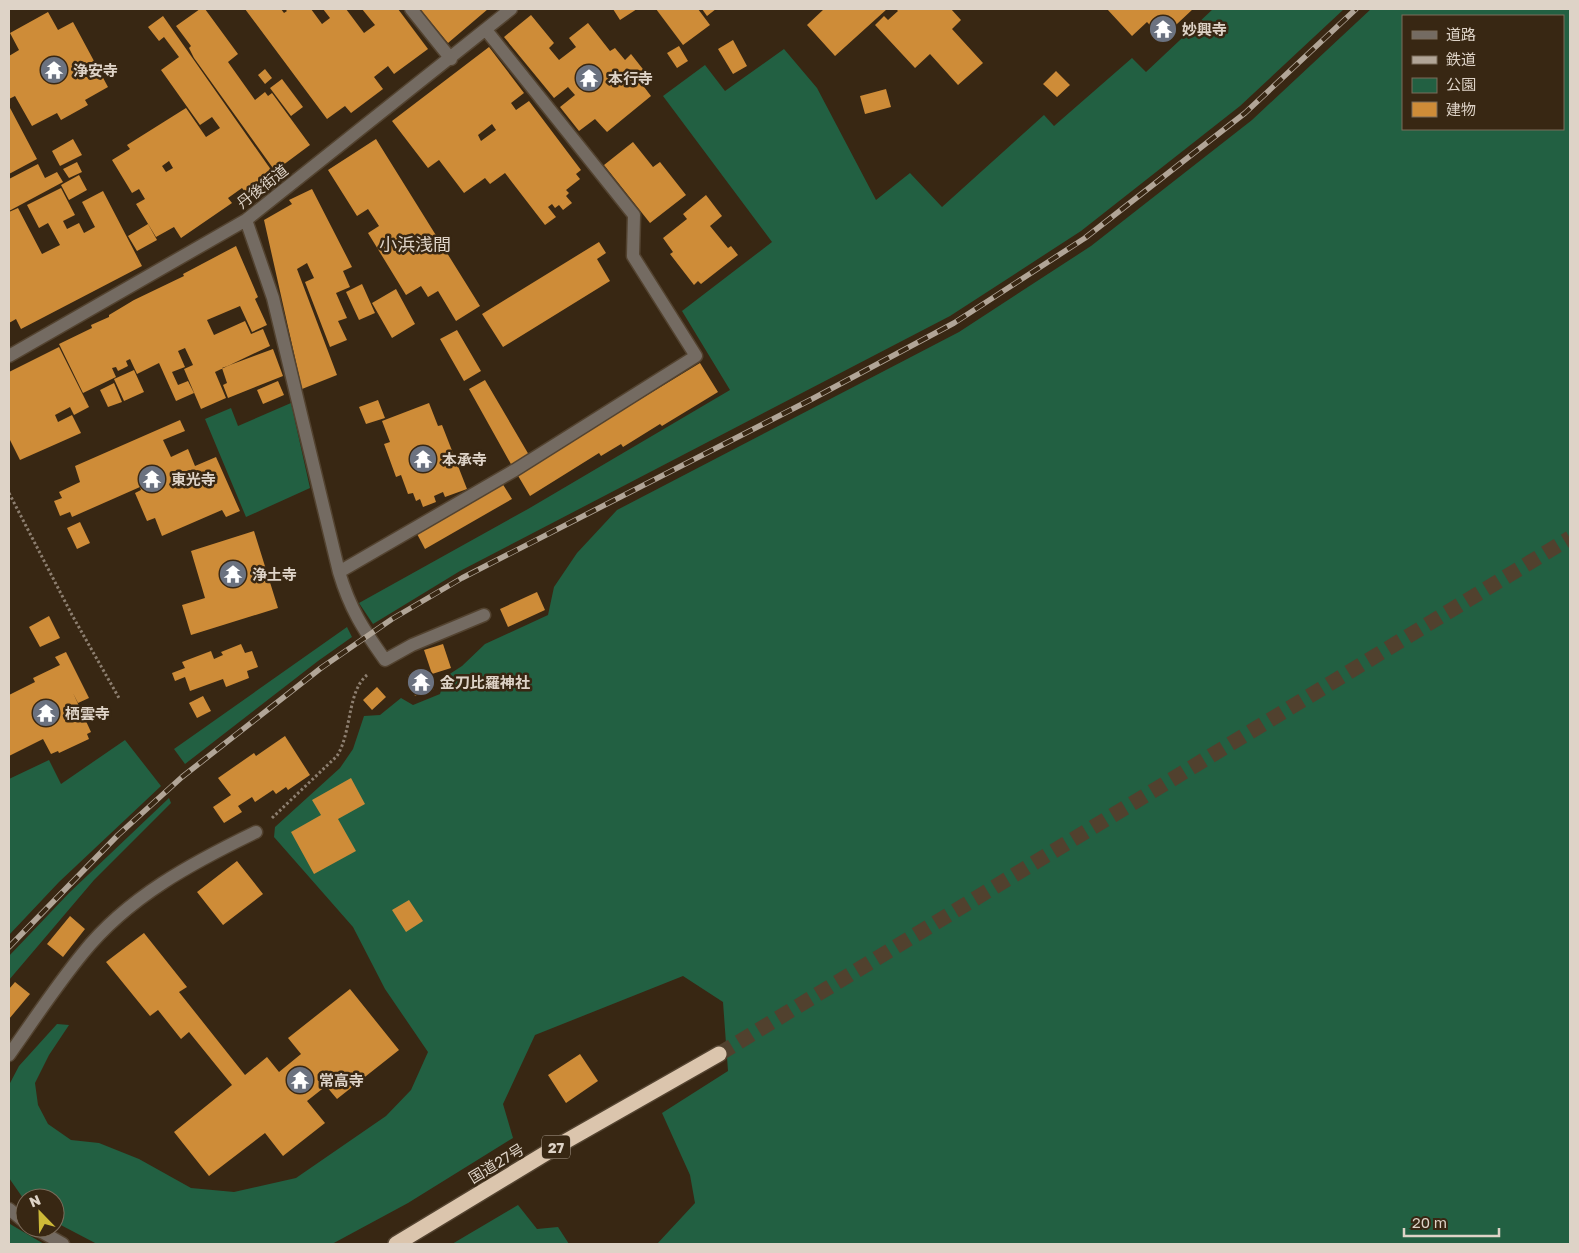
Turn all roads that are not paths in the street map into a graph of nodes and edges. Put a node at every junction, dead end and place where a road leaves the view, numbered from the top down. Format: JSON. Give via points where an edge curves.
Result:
{"nodes":[{"id":1,"x":411,"y":9,"type":"edge"},
{"id":2,"x":511,"y":9,"type":"edge"},
{"id":3,"x":486,"y":30,"type":"junction"},
{"id":4,"x":451,"y":59,"type":"junction"},
{"id":5,"x":246,"y":220,"type":"junction"},
{"id":6,"x":9,"y":356,"type":"edge"},
{"id":7,"x":339,"y":572,"type":"junction"},
{"id":8,"x":484,"y":614,"type":"dead end"},
{"id":9,"x":256,"y":832,"type":"road end"},
{"id":10,"x":719,"y":1054,"type":"tunnel mouth"},
{"id":11,"x":9,"y":1055,"type":"edge"},
{"id":12,"x":396,"y":1244,"type":"edge"}],
"edges":[{"from":1,"to":4,"type":"street"},
{"from":2,"to":3,"type":"street","name":"丹後街道"},
{"from":3,"to":4,"type":"street","name":"丹後街道"},
{"from":3,"to":7,"type":"street","via":[[634,215],[633,256],[696,356],[515,470]]},
{"from":4,"to":5,"type":"street","name":"丹後街道"},
{"from":5,"to":6,"type":"street","name":"丹後街道"},
{"from":5,"to":7,"type":"street","via":[[273,298]]},
{"from":7,"to":8,"type":"street","via":[[359,623],[385,660]]},
{"from":9,"to":11,"type":"street","via":[[178,871],[104,931],[83,953]]},
{"from":10,"to":12,"type":"highway","name":"国道27号","number":"27"}]}
